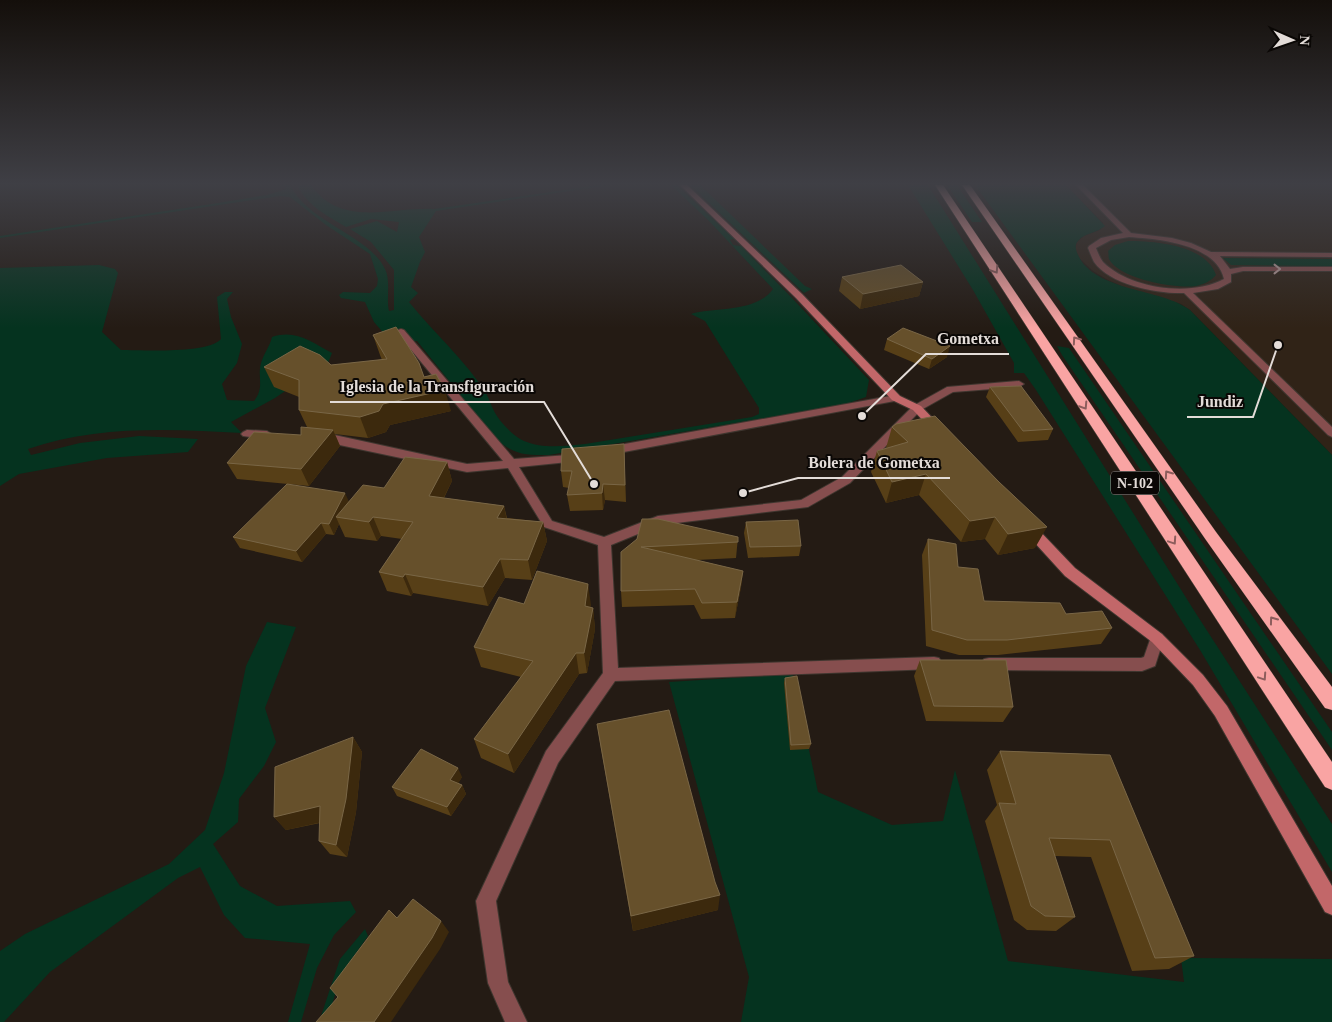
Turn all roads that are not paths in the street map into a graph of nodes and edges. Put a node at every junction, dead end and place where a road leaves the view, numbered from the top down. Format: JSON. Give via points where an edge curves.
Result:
{"nodes":[{"id":1,"x":735,"y":233,"type":"edge"},
{"id":2,"x":971,"y":233,"type":"edge"},
{"id":3,"x":999,"y":233,"type":"edge"},
{"id":4,"x":1127,"y":233,"type":"edge"},
{"id":5,"x":1129,"y":235,"type":"junction"},
{"id":6,"x":1209,"y":254,"type":"junction"},
{"id":7,"x":1332,"y":255,"type":"edge"},
{"id":8,"x":1332,"y":269,"type":"edge"},
{"id":9,"x":1229,"y":272,"type":"junction"},
{"id":10,"x":1187,"y":292,"type":"junction"},
{"id":11,"x":401,"y":332,"type":"edge"},
{"id":12,"x":1019,"y":384,"type":"edge"},
{"id":13,"x":896,"y":398,"type":"junction"},
{"id":14,"x":917,"y":408,"type":"junction"},
{"id":15,"x":1332,"y":433,"type":"edge"},
{"id":16,"x":247,"y":434,"type":"dead end"},
{"id":17,"x":275,"y":436,"type":"edge"},
{"id":18,"x":312,"y":437,"type":"edge"},
{"id":19,"x":944,"y":437,"type":"edge"},
{"id":20,"x":511,"y":463,"type":"junction"},
{"id":21,"x":1018,"y":516,"type":"edge"},
{"id":22,"x":604,"y":542,"type":"junction"},
{"id":23,"x":1157,"y":638,"type":"junction"},
{"id":24,"x":949,"y":664,"type":"edge"},
{"id":25,"x":978,"y":664,"type":"edge"},
{"id":26,"x":611,"y":675,"type":"junction"},
{"id":27,"x":1332,"y":702,"type":"edge"},
{"id":28,"x":1332,"y":780,"type":"edge"},
{"id":29,"x":1332,"y":905,"type":"edge"},
{"id":30,"x":516,"y":1022,"type":"edge"}],
"edges":[{"from":1,"to":13,"type":"street"},
{"from":2,"to":28,"type":"highway","number":"N-102","one_way":true},
{"from":27,"to":3,"type":"highway","number":"N-102","one_way":true,"via":[[1211,536]]},
{"from":4,"to":5,"type":"street"},
{"from":5,"to":6,"type":"street","via":[[1170,240]]},
{"from":5,"to":10,"type":"street","via":[[1098,241],[1092,248],[1093,257],[1102,266],[1132,282]]},
{"from":6,"to":7,"type":"street"},
{"from":6,"to":9,"type":"street"},
{"from":9,"to":8,"type":"street","one_way":true,"via":[[1243,269]]},
{"from":9,"to":10,"type":"street","via":[[1228,280],[1221,287]]},
{"from":10,"to":15,"type":"street"},
{"from":11,"to":20,"type":"street"},
{"from":12,"to":14,"type":"street","via":[[951,389]]},
{"from":13,"to":14,"type":"street"},
{"from":13,"to":20,"type":"street","via":[[561,460]]},
{"from":14,"to":19,"type":"street"},
{"from":14,"to":22,"type":"street","via":[[846,480],[804,504],[658,521]]},
{"from":16,"to":17,"type":"street"},
{"from":18,"to":20,"type":"street","via":[[330,438],[467,468]]},
{"from":20,"to":22,"type":"street","via":[[548,524]]},
{"from":21,"to":23,"type":"street","via":[[1070,572]]},
{"from":22,"to":26,"type":"street"},
{"from":23,"to":25,"type":"street","via":[[1150,661],[1142,665]]},
{"from":23,"to":29,"type":"street","via":[[1180,660],[1221,711]]},
{"from":24,"to":26,"type":"street"},
{"from":26,"to":30,"type":"street","via":[[552,756],[486,901],[498,983]]}]}
